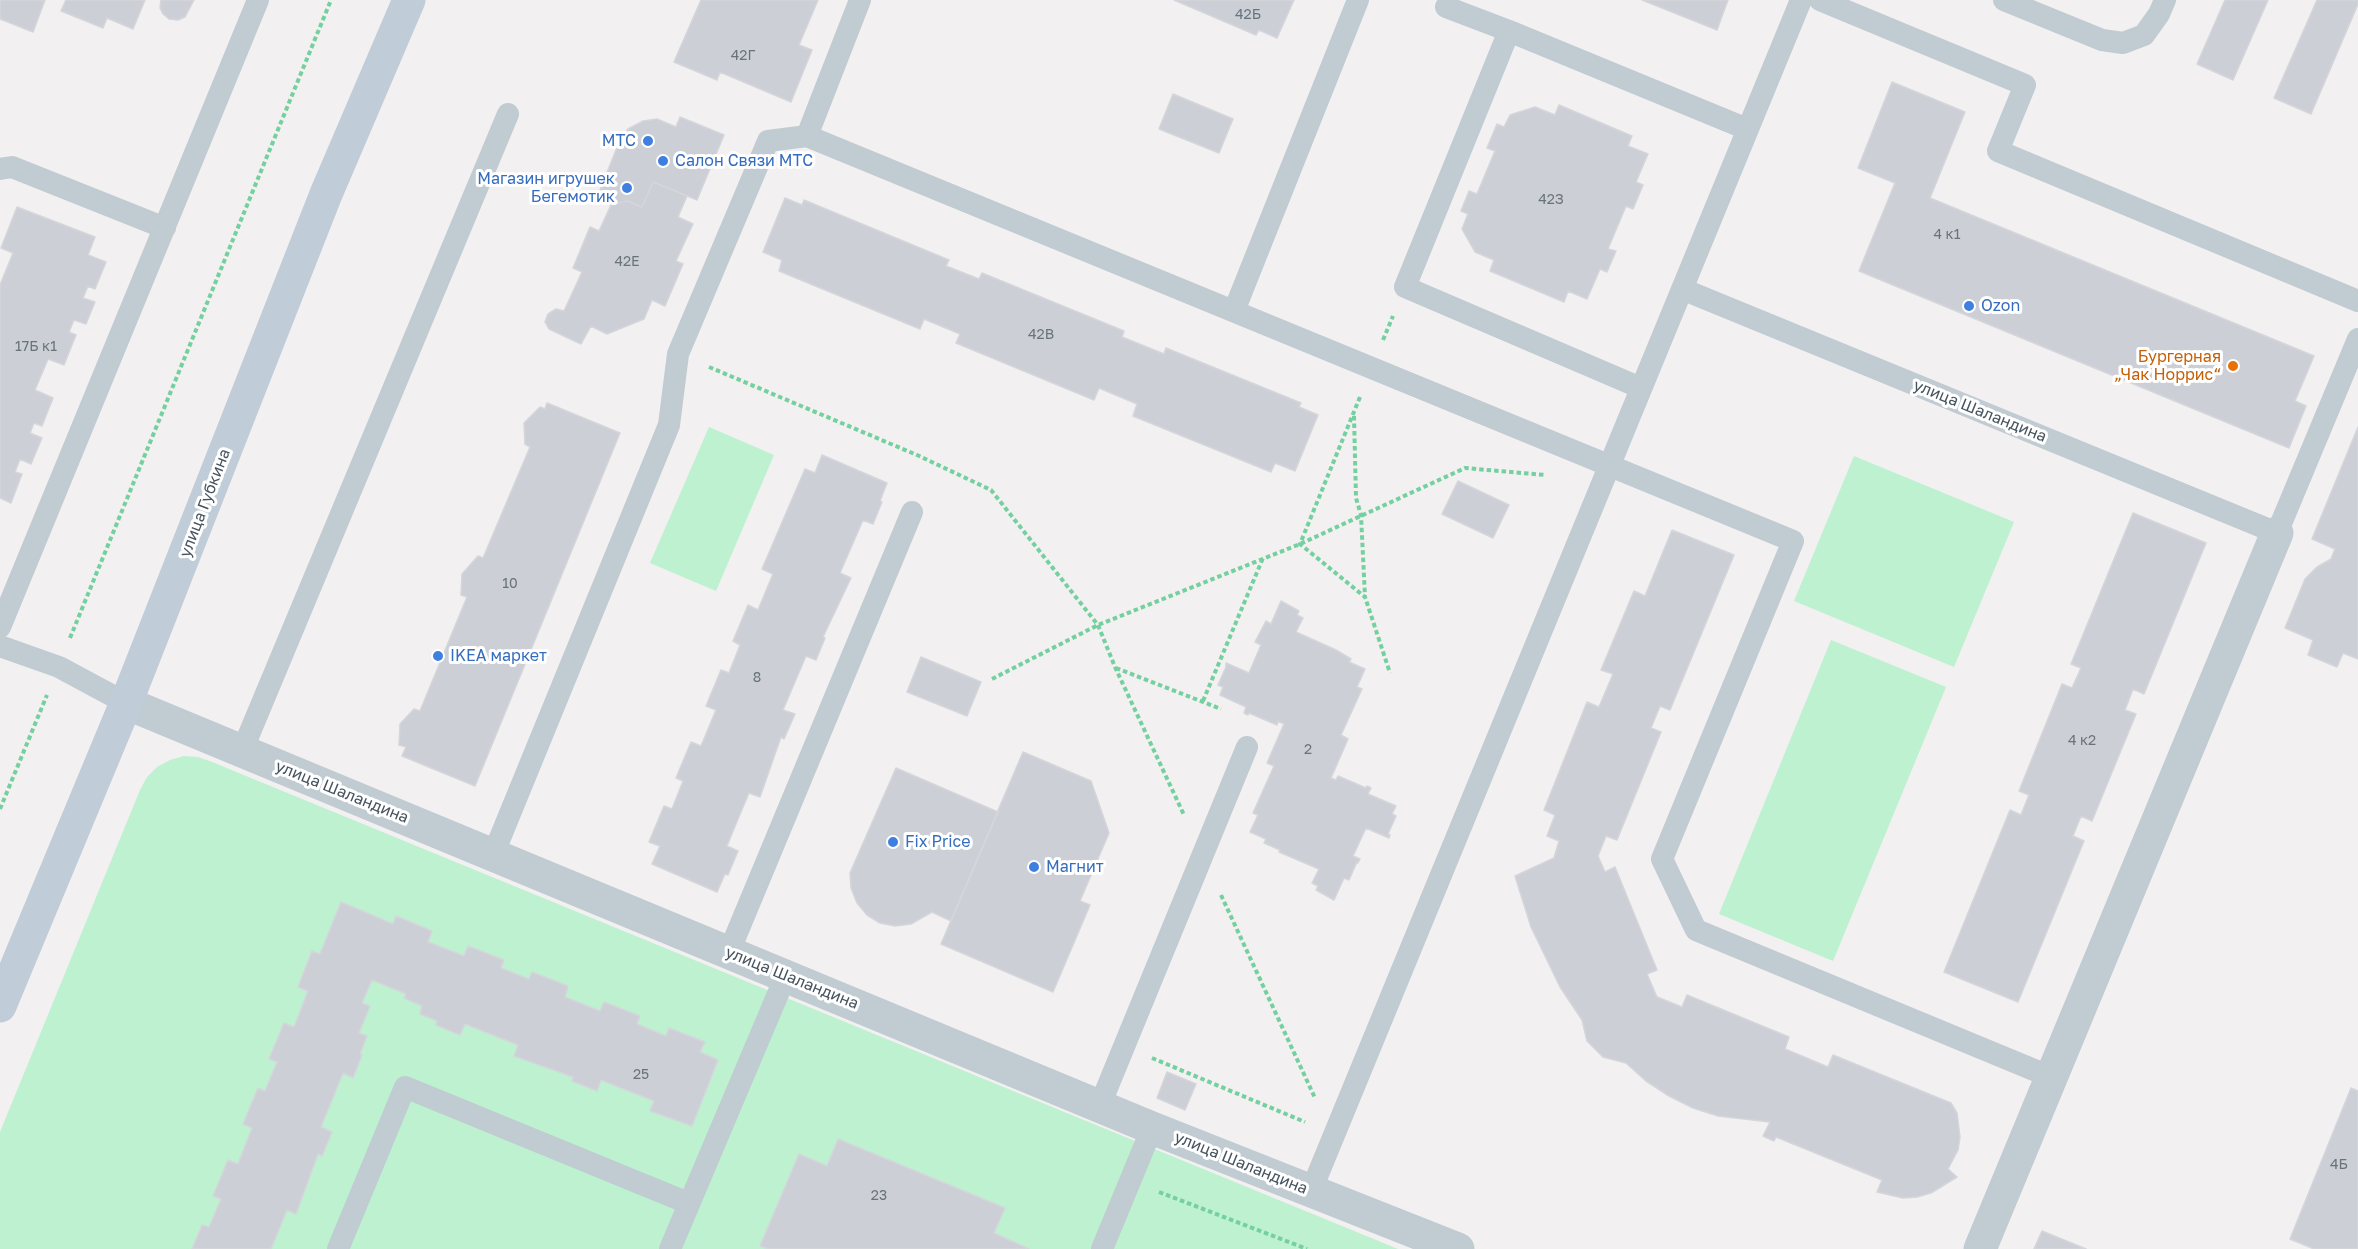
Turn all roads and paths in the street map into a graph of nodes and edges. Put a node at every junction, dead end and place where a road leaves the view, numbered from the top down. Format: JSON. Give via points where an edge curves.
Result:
{"nodes":[{"id":1,"x":258,"y":0,"type":"edge"},
{"id":2,"x":331,"y":0,"type":"edge"},
{"id":3,"x":410,"y":0,"type":"edge"},
{"id":4,"x":860,"y":0,"type":"edge"},
{"id":5,"x":1358,"y":0,"type":"edge"},
{"id":6,"x":1800,"y":0,"type":"edge"},
{"id":7,"x":1820,"y":0,"type":"edge"},
{"id":8,"x":2004,"y":0,"type":"edge"},
{"id":9,"x":2165,"y":0,"type":"edge"},
{"id":10,"x":1446,"y":7,"type":"dead end"},
{"id":11,"x":1509,"y":31,"type":"junction"},
{"id":12,"x":508,"y":114,"type":"dead end"},
{"id":13,"x":1748,"y":129,"type":"junction"},
{"id":14,"x":807,"y":136,"type":"junction"},
{"id":15,"x":0,"y":169,"type":"edge"},
{"id":16,"x":165,"y":228,"type":"junction"},
{"id":17,"x":1405,"y":287,"type":"junction"},
{"id":18,"x":1682,"y":289,"type":"junction"},
{"id":19,"x":2358,"y":301,"type":"edge"},
{"id":20,"x":1234,"y":311,"type":"junction"},
{"id":21,"x":2358,"y":339,"type":"edge"},
{"id":22,"x":678,"y":354,"type":"junction"},
{"id":23,"x":1372,"y":368,"type":"junction"},
{"id":24,"x":1641,"y":388,"type":"junction"},
{"id":25,"x":1354,"y":413,"type":"junction"},
{"id":26,"x":1609,"y":465,"type":"junction"},
{"id":27,"x":1545,"y":475,"type":"dead end"},
{"id":28,"x":912,"y":512,"type":"dead end"},
{"id":29,"x":1361,"y":515,"type":"junction"},
{"id":30,"x":2277,"y":533,"type":"junction"},
{"id":31,"x":1300,"y":544,"type":"junction"},
{"id":32,"x":1263,"y":557,"type":"junction"},
{"id":33,"x":1365,"y":597,"type":"junction"},
{"id":34,"x":1098,"y":625,"type":"junction"},
{"id":35,"x":0,"y":627,"type":"edge"},
{"id":36,"x":0,"y":646,"type":"edge"},
{"id":37,"x":59,"y":667,"type":"junction"},
{"id":38,"x":1115,"y":667,"type":"junction"},
{"id":39,"x":1390,"y":673,"type":"dead end"},
{"id":40,"x":992,"y":679,"type":"dead end"},
{"id":41,"x":1203,"y":701,"type":"junction"},
{"id":42,"x":126,"y":703,"type":"junction"},
{"id":43,"x":1221,"y":709,"type":"dead end"},
{"id":44,"x":1247,"y":747,"type":"dead end"},
{"id":45,"x":242,"y":751,"type":"junction"},
{"id":46,"x":0,"y":809,"type":"edge"},
{"id":47,"x":494,"y":855,"type":"junction"},
{"id":48,"x":1203,"y":855,"type":"junction"},
{"id":49,"x":729,"y":952,"type":"junction"},
{"id":50,"x":786,"y":975,"type":"junction"},
{"id":51,"x":0,"y":1006,"type":"edge"},
{"id":52,"x":1124,"y":1046,"type":"junction"},
{"id":53,"x":2051,"y":1077,"type":"junction"},
{"id":54,"x":1100,"y":1105,"type":"junction"},
{"id":55,"x":1152,"y":1128,"type":"junction"},
{"id":56,"x":1334,"y":1134,"type":"junction"},
{"id":57,"x":1131,"y":1180,"type":"junction"},
{"id":58,"x":1311,"y":1191,"type":"junction"},
{"id":59,"x":688,"y":1203,"type":"junction"},
{"id":60,"x":338,"y":1249,"type":"edge"},
{"id":61,"x":670,"y":1249,"type":"edge"},
{"id":62,"x":1102,"y":1249,"type":"edge"},
{"id":63,"x":1307,"y":1249,"type":"edge"},
{"id":64,"x":1458,"y":1249,"type":"edge"},
{"id":65,"x":1980,"y":1249,"type":"edge"}],
"edges":[{"from":1,"to":16,"type":"lane"},
{"from":2,"to":37,"type":"path"},
{"from":3,"to":42,"type":"main road","name":"улица Губкина","via":[[326,194]]},
{"from":4,"to":14,"type":"lane"},
{"from":5,"to":20,"type":"lane"},
{"from":6,"to":13,"type":"lane"},
{"from":7,"to":19,"type":"lane","via":[[2025,85],[1998,151]]},
{"from":8,"to":9,"type":"lane","via":[[2102,40],[2123,43],[2144,34]]},
{"from":10,"to":11,"type":"lane"},
{"from":11,"to":13,"type":"lane"},
{"from":11,"to":17,"type":"lane"},
{"from":12,"to":45,"type":"lane"},
{"from":13,"to":18,"type":"lane"},
{"from":14,"to":20,"type":"lane"},
{"from":14,"to":22,"type":"lane","via":[[768,141]]},
{"from":15,"to":16,"type":"lane","via":[[12,167]]},
{"from":16,"to":35,"type":"lane"},
{"from":17,"to":23,"type":"path"},
{"from":17,"to":24,"type":"lane"},
{"from":18,"to":24,"type":"lane"},
{"from":18,"to":30,"type":"lane","name":"улица Шаландина"},
{"from":20,"to":23,"type":"lane"},
{"from":21,"to":30,"type":"lane"},
{"from":22,"to":34,"type":"path","via":[[991,490]]},
{"from":22,"to":47,"type":"lane","via":[[669,425]]},
{"from":23,"to":25,"type":"path"},
{"from":23,"to":26,"type":"lane"},
{"from":24,"to":26,"type":"lane"},
{"from":25,"to":29,"type":"path","via":[[1356,498]]},
{"from":25,"to":31,"type":"path"},
{"from":26,"to":53,"type":"lane","via":[[1793,541],[1662,859],[1696,930]]},
{"from":26,"to":56,"type":"lane"},
{"from":27,"to":29,"type":"path","via":[[1465,468]]},
{"from":28,"to":49,"type":"lane"},
{"from":29,"to":31,"type":"path"},
{"from":29,"to":33,"type":"path"},
{"from":30,"to":53,"type":"street"},
{"from":31,"to":32,"type":"path"},
{"from":31,"to":33,"type":"path"},
{"from":32,"to":34,"type":"path"},
{"from":32,"to":41,"type":"path"},
{"from":33,"to":39,"type":"path"},
{"from":34,"to":38,"type":"path"},
{"from":34,"to":40,"type":"path"},
{"from":36,"to":37,"type":"lane"},
{"from":37,"to":42,"type":"lane"},
{"from":37,"to":46,"type":"path"},
{"from":38,"to":41,"type":"path"},
{"from":38,"to":48,"type":"path"},
{"from":41,"to":43,"type":"path"},
{"from":42,"to":45,"type":"street","name":"улица Шаландина"},
{"from":42,"to":51,"type":"main road","name":"улица Губкина"},
{"from":44,"to":48,"type":"lane"},
{"from":45,"to":47,"type":"street","name":"улица Шаландина"},
{"from":47,"to":49,"type":"street","name":"улица Шаландина"},
{"from":48,"to":52,"type":"lane"},
{"from":48,"to":56,"type":"path"},
{"from":49,"to":50,"type":"street","name":"улица Шаландина"},
{"from":50,"to":54,"type":"street","name":"улица Шаландина"},
{"from":50,"to":59,"type":"lane"},
{"from":52,"to":54,"type":"lane"},
{"from":52,"to":56,"type":"path"},
{"from":53,"to":65,"type":"street"},
{"from":54,"to":55,"type":"street","name":"улица Шаландина"},
{"from":55,"to":57,"type":"lane"},
{"from":55,"to":58,"type":"street","name":"улица Шаландина"},
{"from":56,"to":58,"type":"lane"},
{"from":57,"to":62,"type":"lane"},
{"from":57,"to":63,"type":"path"},
{"from":58,"to":64,"type":"street","name":"улица Шаландина"},
{"from":59,"to":60,"type":"lane","via":[[405,1087]]},
{"from":59,"to":61,"type":"lane"}]}
